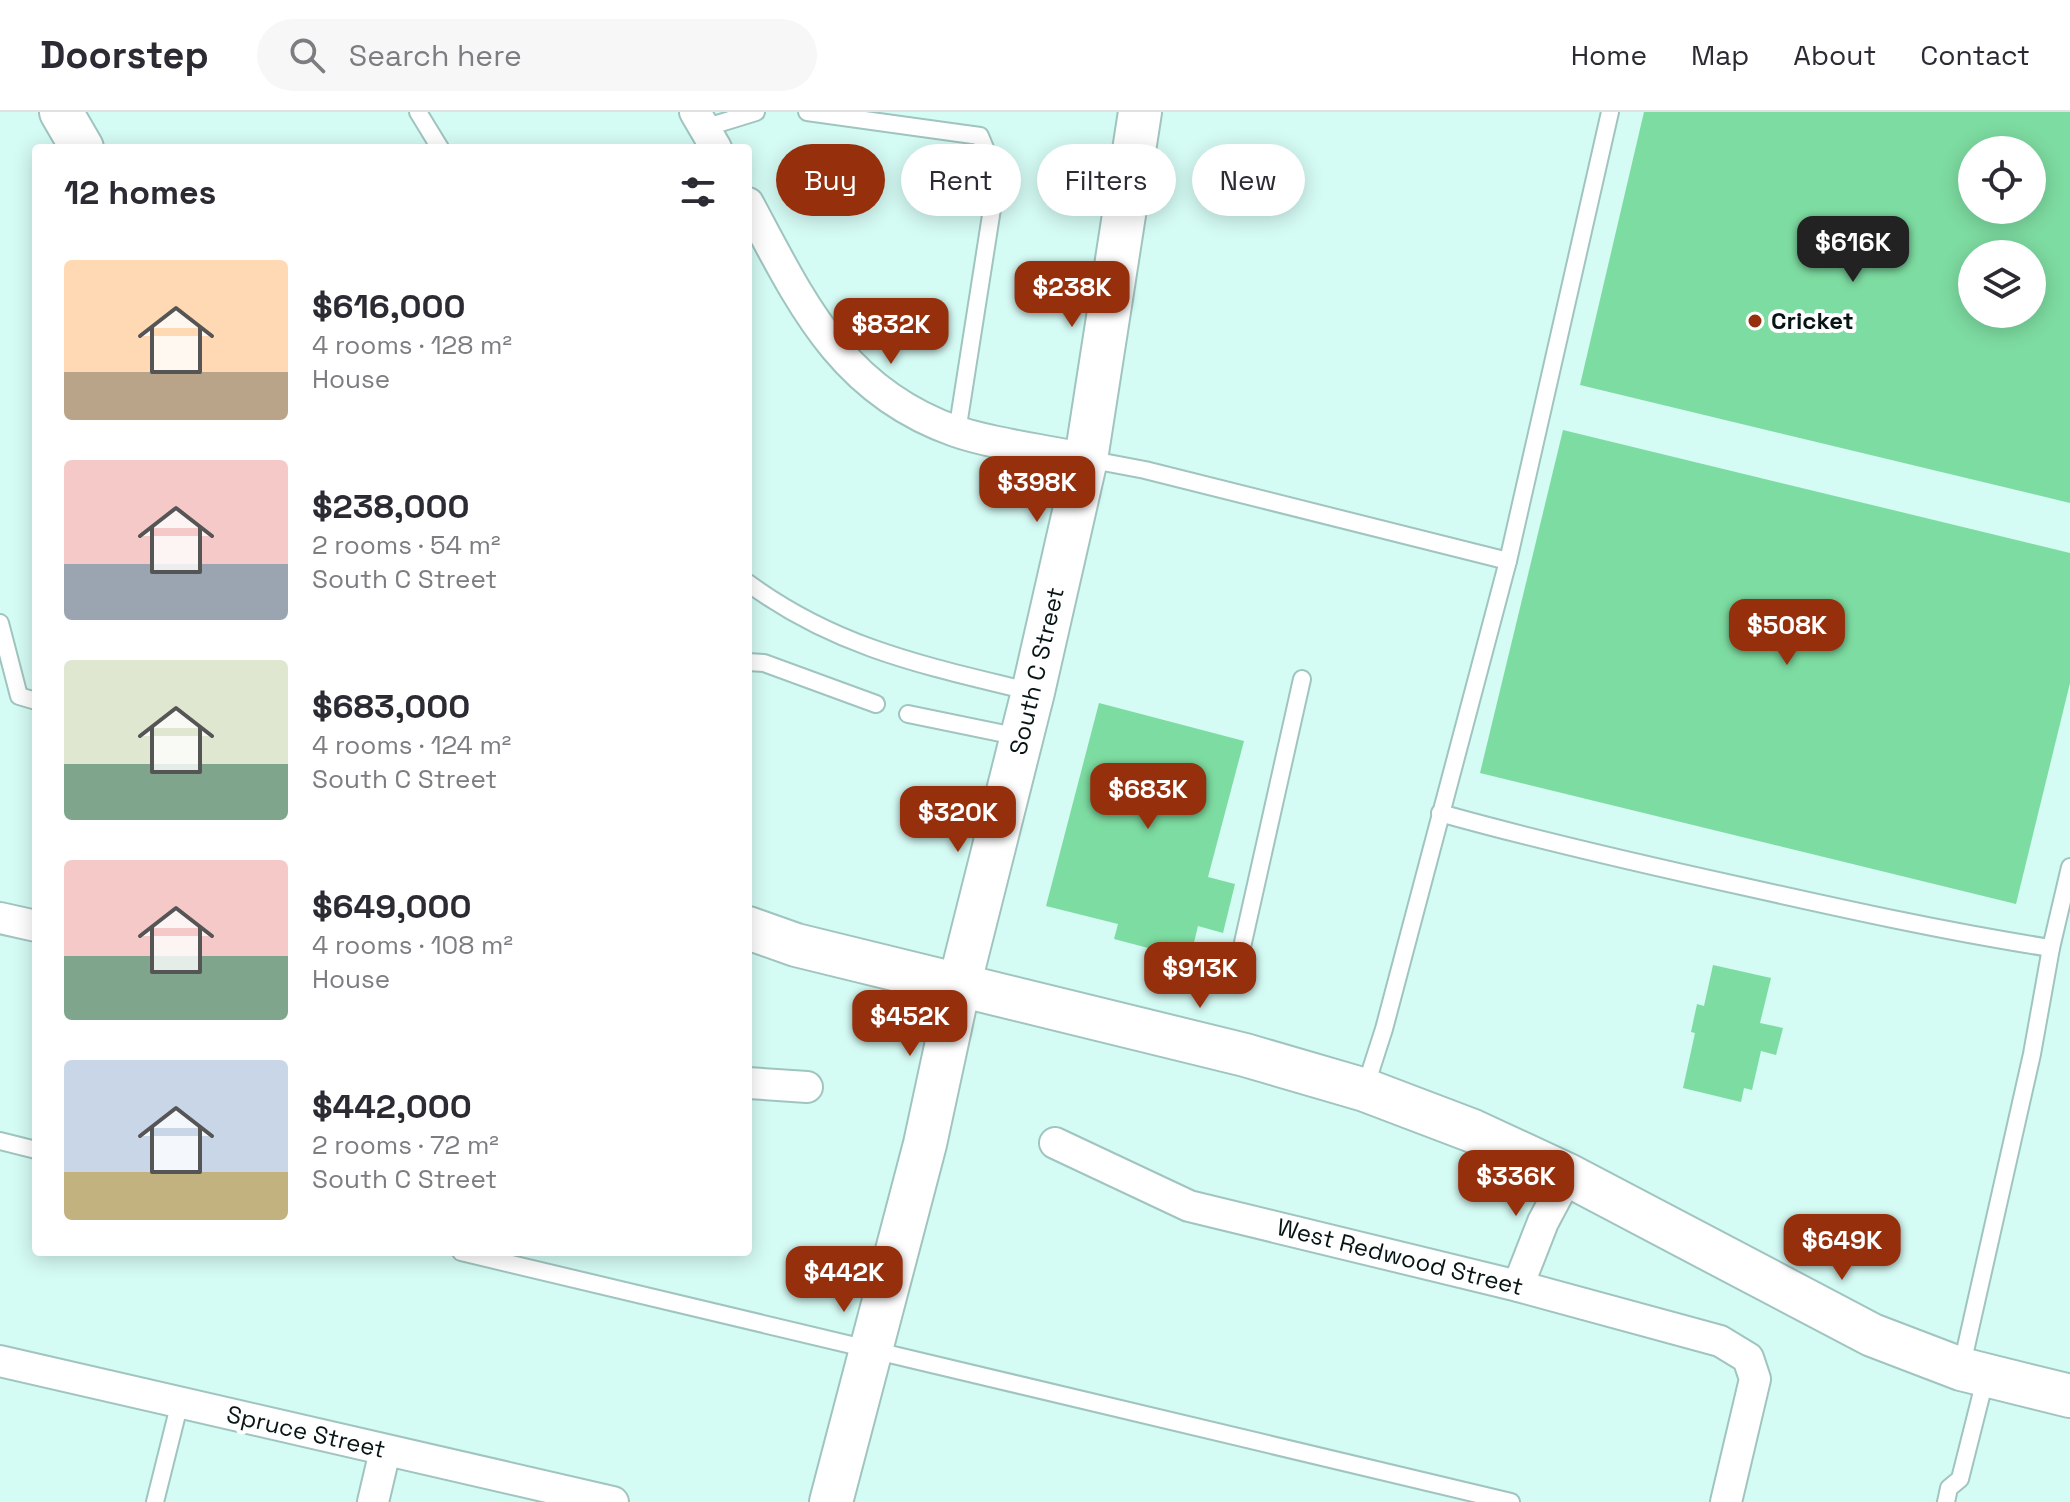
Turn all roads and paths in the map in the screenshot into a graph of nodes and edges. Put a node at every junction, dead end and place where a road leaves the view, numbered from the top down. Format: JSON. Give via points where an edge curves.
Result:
{"nodes":[{"id":1,"x":61,"y":112,"type":"edge"},
{"id":2,"x":418,"y":112,"type":"edge"},
{"id":3,"x":756,"y":112,"type":"edge"},
{"id":4,"x":807,"y":112,"type":"edge"},
{"id":5,"x":1140,"y":112,"type":"edge"},
{"id":6,"x":1610,"y":112,"type":"edge"},
{"id":7,"x":705,"y":129,"type":"edge"},
{"id":8,"x":80,"y":144,"type":"edge"},
{"id":9,"x":438,"y":144,"type":"edge"},
{"id":10,"x":752,"y":210,"type":"edge"},
{"id":11,"x":957,"y":432,"type":"junction"},
{"id":12,"x":1086,"y":459,"type":"junction"},
{"id":13,"x":1508,"y":561,"type":"junction"},
{"id":14,"x":752,"y":586,"type":"edge"},
{"id":15,"x":0,"y":623,"type":"edge"},
{"id":16,"x":752,"y":662,"type":"edge"},
{"id":17,"x":1302,"y":679,"type":"dead end"},
{"id":18,"x":1033,"y":692,"type":"junction"},
{"id":19,"x":32,"y":700,"type":"edge"},
{"id":20,"x":876,"y":704,"type":"dead end"},
{"id":21,"x":908,"y":714,"type":"dead end"},
{"id":22,"x":1022,"y":738,"type":"junction"},
{"id":23,"x":1440,"y":813,"type":"junction"},
{"id":24,"x":2070,"y":867,"type":"edge"},
{"id":25,"x":0,"y":918,"type":"edge"},
{"id":26,"x":32,"y":925,"type":"edge"},
{"id":27,"x":752,"y":929,"type":"edge"},
{"id":28,"x":2051,"y":948,"type":"junction"},
{"id":29,"x":1240,"y":956,"type":"dead end"},
{"id":30,"x":959,"y":986,"type":"junction"},
{"id":31,"x":752,"y":1083,"type":"edge"},
{"id":32,"x":807,"y":1087,"type":"dead end"},
{"id":33,"x":1365,"y":1090,"type":"junction"},
{"id":34,"x":0,"y":1141,"type":"edge"},
{"id":35,"x":1055,"y":1143,"type":"dead end"},
{"id":36,"x":32,"y":1149,"type":"edge"},
{"id":37,"x":1568,"y":1175,"type":"junction"},
{"id":38,"x":478,"y":1256,"type":"edge"},
{"id":39,"x":1518,"y":1286,"type":"junction"},
{"id":40,"x":869,"y":1350,"type":"junction"},
{"id":41,"x":0,"y":1361,"type":"edge"},
{"id":42,"x":1974,"y":1373,"type":"junction"},
{"id":43,"x":2070,"y":1396,"type":"edge"},
{"id":44,"x":180,"y":1402,"type":"junction"},
{"id":45,"x":385,"y":1451,"type":"junction"},
{"id":46,"x":600,"y":1500,"type":"edge"},
{"id":47,"x":155,"y":1502,"type":"edge"},
{"id":48,"x":373,"y":1502,"type":"edge"},
{"id":49,"x":831,"y":1502,"type":"edge"},
{"id":50,"x":1511,"y":1502,"type":"edge"},
{"id":51,"x":1726,"y":1502,"type":"edge"},
{"id":52,"x":1946,"y":1502,"type":"edge"}],
"edges":[{"from":1,"to":8,"type":"main road"},
{"from":2,"to":9,"type":"lane"},
{"from":3,"to":7,"type":"lane"},
{"from":4,"to":11,"type":"lane","via":[[980,136],[997,177]]},
{"from":5,"to":12,"type":"main road","name":"South C Street"},
{"from":6,"to":13,"type":"lane"},
{"from":10,"to":11,"type":"street","via":[[801,301],[838,352],[877,391]]},
{"from":11,"to":12,"type":"street"},
{"from":12,"to":13,"type":"lane"},
{"from":12,"to":18,"type":"main road","name":"South C Street"},
{"from":13,"to":23,"type":"lane"},
{"from":14,"to":18,"type":"lane","via":[[830,633],[896,658]]},
{"from":15,"to":19,"type":"lane","via":[[19,696]]},
{"from":16,"to":20,"type":"lane"},
{"from":17,"to":29,"type":"lane"},
{"from":18,"to":22,"type":"main road","name":"South C Street"},
{"from":21,"to":22,"type":"lane"},
{"from":22,"to":30,"type":"main road","name":"South C Street"},
{"from":23,"to":28,"type":"lane","via":[[1871,915]]},
{"from":23,"to":33,"type":"lane"},
{"from":24,"to":28,"type":"lane"},
{"from":25,"to":26,"type":"street"},
{"from":27,"to":30,"type":"main road"},
{"from":28,"to":42,"type":"lane"},
{"from":30,"to":33,"type":"main road","via":[[1245,1055]]},
{"from":30,"to":40,"type":"main road","name":"South C Street","via":[[925,1144]]},
{"from":31,"to":32,"type":"street"},
{"from":33,"to":37,"type":"main road"},
{"from":34,"to":36,"type":"lane"},
{"from":35,"to":39,"type":"street","name":"West Redwood Street","via":[[1189,1206]]},
{"from":37,"to":39,"type":"street"},
{"from":37,"to":42,"type":"main road","via":[[1872,1335]]},
{"from":38,"to":40,"type":"lane"},
{"from":39,"to":51,"type":"street","name":"West Redwood Street","via":[[1720,1341],[1748,1358],[1755,1379]]},
{"from":40,"to":49,"type":"main road","name":"South C Street"},
{"from":40,"to":50,"type":"lane"},
{"from":41,"to":44,"type":"street","name":"Spruce Street"},
{"from":42,"to":43,"type":"main road"},
{"from":42,"to":52,"type":"lane","via":[[1960,1479],[1949,1488]]},
{"from":44,"to":45,"type":"street","name":"Spruce Street"},
{"from":44,"to":47,"type":"lane"},
{"from":45,"to":46,"type":"street","name":"Spruce Street"},
{"from":45,"to":48,"type":"street"}]}
